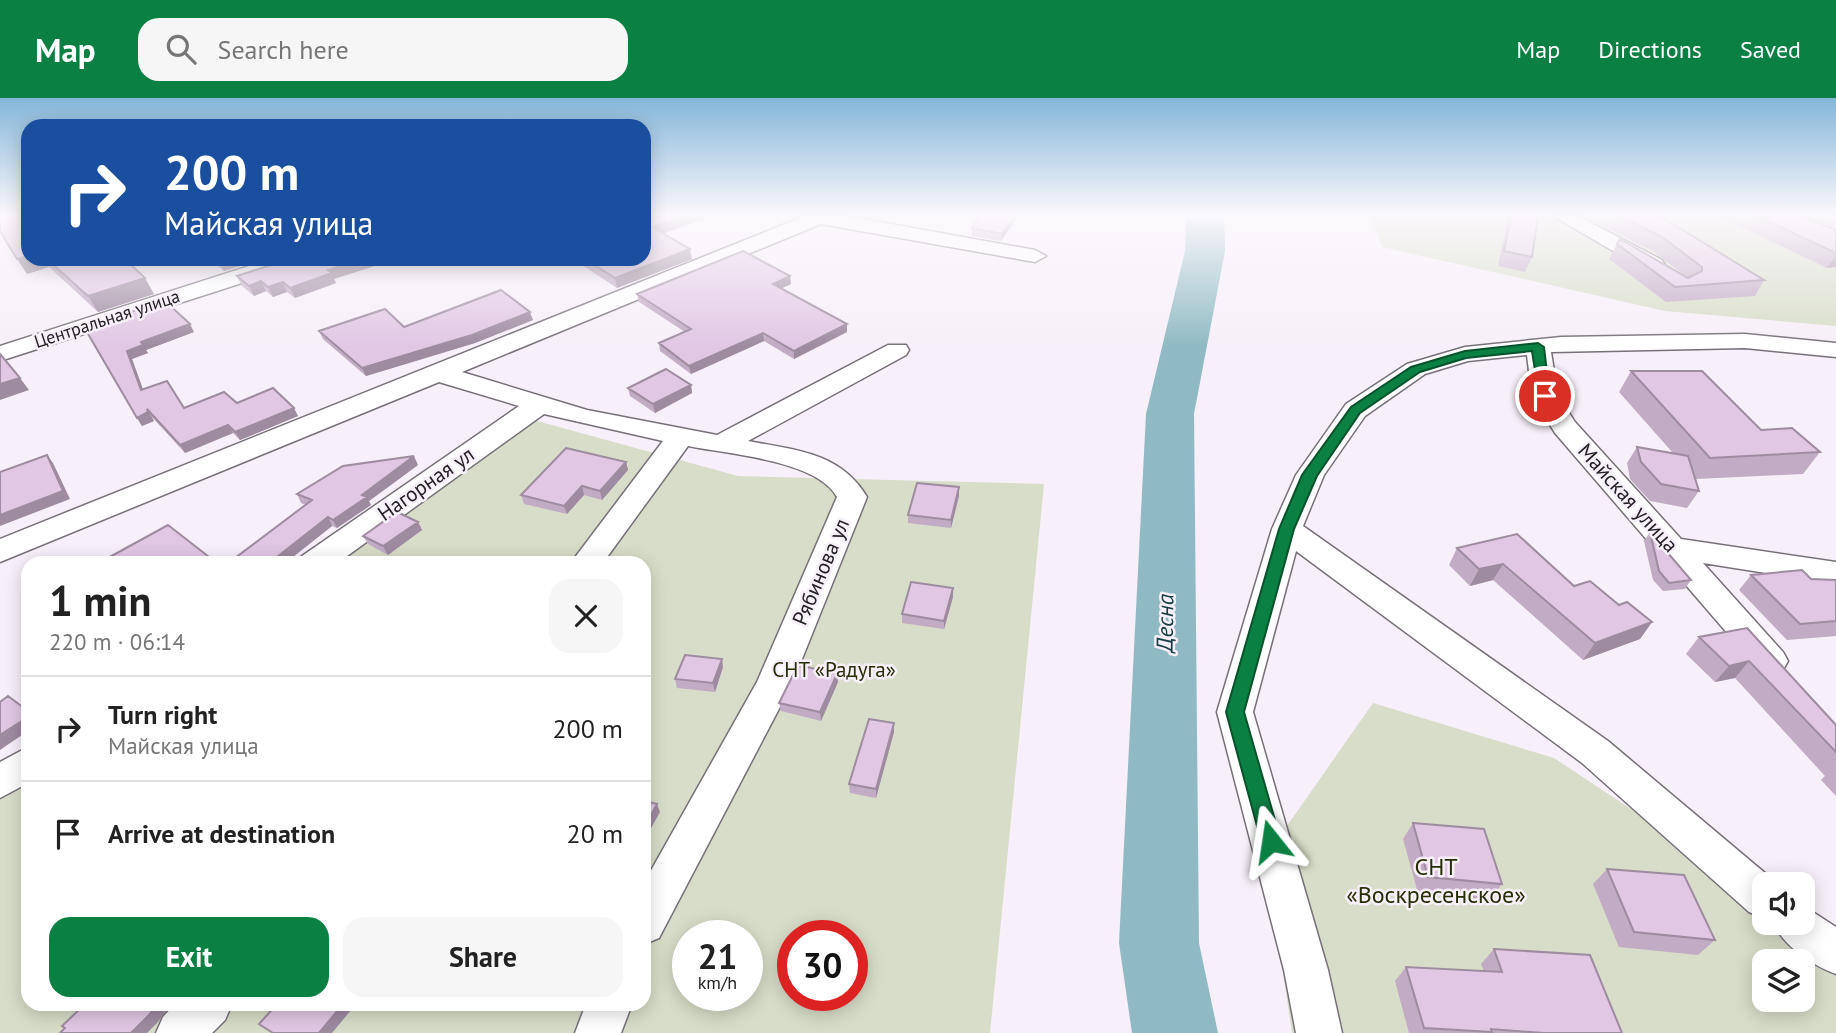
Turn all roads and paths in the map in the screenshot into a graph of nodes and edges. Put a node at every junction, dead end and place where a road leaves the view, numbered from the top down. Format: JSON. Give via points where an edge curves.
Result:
{"nodes":[{"id":1,"x":714,"y":260,"type":"edge"},
{"id":2,"x":1646,"y":260,"type":"edge"},
{"id":3,"x":271,"y":266,"type":"edge"},
{"id":4,"x":1672,"y":278,"type":"edge"},
{"id":5,"x":1538,"y":347,"type":"junction"},
{"id":6,"x":897,"y":350,"type":"dead end"},
{"id":7,"x":1836,"y":350,"type":"edge"},
{"id":8,"x":0,"y":354,"type":"edge"},
{"id":9,"x":438,"y":373,"type":"junction"},
{"id":10,"x":540,"y":404,"type":"junction"},
{"id":11,"x":681,"y":436,"type":"junction"},
{"id":12,"x":721,"y":444,"type":"junction"},
{"id":13,"x":1287,"y":529,"type":"junction"},
{"id":14,"x":1672,"y":548,"type":"junction"},
{"id":15,"x":0,"y":551,"type":"edge"},
{"id":16,"x":324,"y":556,"type":"edge"},
{"id":17,"x":591,"y":556,"type":"edge"},
{"id":18,"x":1836,"y":573,"type":"edge"},
{"id":19,"x":1786,"y":679,"type":"edge"},
{"id":20,"x":21,"y":768,"type":"edge"},
{"id":21,"x":0,"y":782,"type":"edge"},
{"id":22,"x":1752,"y":888,"type":"edge"},
{"id":23,"x":651,"y":911,"type":"edge"},
{"id":24,"x":1812,"y":935,"type":"edge"},
{"id":25,"x":1836,"y":953,"type":"edge"},
{"id":26,"x":202,"y":1011,"type":"edge"},
{"id":27,"x":606,"y":1011,"type":"edge"},
{"id":28,"x":179,"y":1033,"type":"edge"},
{"id":29,"x":598,"y":1033,"type":"edge"},
{"id":30,"x":1319,"y":1033,"type":"edge"}],
"edges":[{"from":1,"to":9,"type":"street"},
{"from":2,"to":4,"type":"street"},
{"from":3,"to":8,"type":"street","name":"Центральная улица"},
{"from":5,"to":7,"type":"street","via":[[1745,341]]},
{"from":5,"to":13,"type":"street","via":[[1465,354],[1416,369],[1356,410],[1310,475]]},
{"from":5,"to":14,"type":"street","name":"Майская улица","via":[[1545,396],[1565,427]]},
{"from":6,"to":12,"type":"street"},
{"from":9,"to":10,"type":"street","name":"Рябинова ул"},
{"from":9,"to":15,"type":"street"},
{"from":10,"to":11,"type":"street","name":"Рябинова ул"},
{"from":10,"to":16,"type":"street","name":"Нагорная ул"},
{"from":11,"to":12,"type":"street","name":"Рябинова ул"},
{"from":11,"to":17,"type":"street"},
{"from":12,"to":23,"type":"street","name":"Рябинова ул","via":[[808,461],[844,483],[852,497],[774,684]]},
{"from":13,"to":22,"type":"street","via":[[1595,752]]},
{"from":13,"to":30,"type":"street","via":[[1235,712]]},
{"from":14,"to":18,"type":"street"},
{"from":14,"to":19,"type":"street","name":"Майская улица"},
{"from":20,"to":21,"type":"street"},
{"from":24,"to":25,"type":"street"},
{"from":26,"to":28,"type":"street"},
{"from":27,"to":29,"type":"street"}]}
